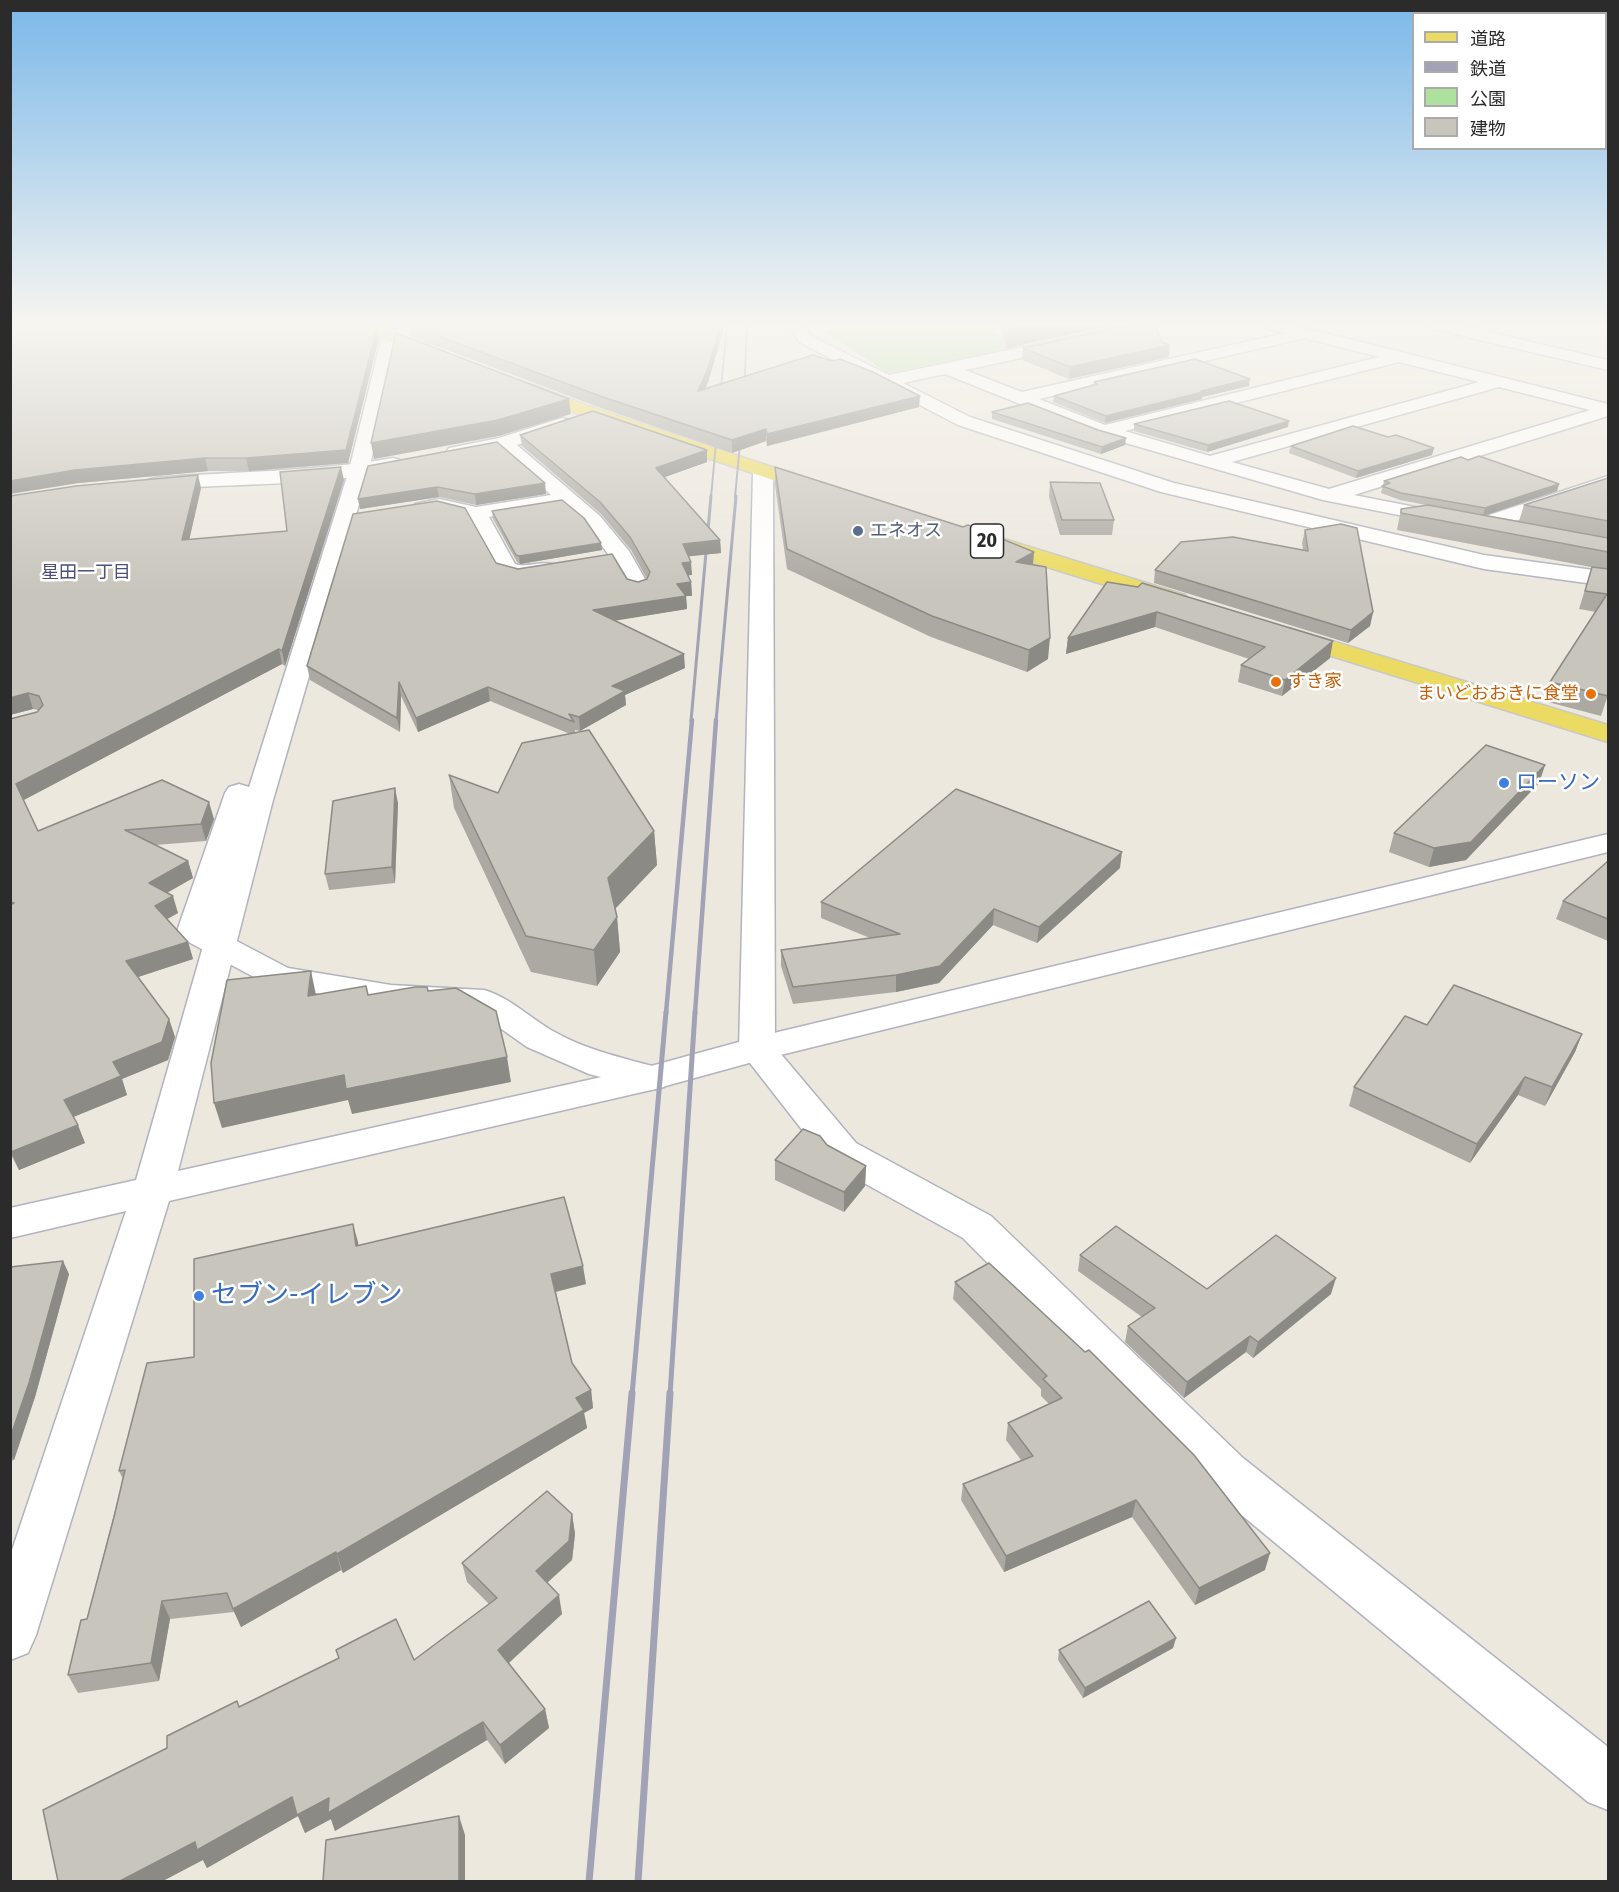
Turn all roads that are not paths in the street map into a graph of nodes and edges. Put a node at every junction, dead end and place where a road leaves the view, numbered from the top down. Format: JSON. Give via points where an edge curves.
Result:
{"nodes":[{"id":1,"x":368,"y":413,"type":"edge"},
{"id":2,"x":949,"y":413,"type":"edge"},
{"id":3,"x":1061,"y":413,"type":"edge"},
{"id":4,"x":1172,"y":413,"type":"edge"},
{"id":5,"x":1386,"y":413,"type":"edge"},
{"id":6,"x":1594,"y":413,"type":"edge"},
{"id":7,"x":594,"y":414,"type":"joint"},
{"id":8,"x":1105,"y":430,"type":"junction"},
{"id":9,"x":503,"y":443,"type":"junction"},
{"id":10,"x":436,"y":456,"type":"edge"},
{"id":11,"x":414,"y":461,"type":"edge"},
{"id":12,"x":1210,"y":462,"type":"junction"},
{"id":13,"x":359,"y":470,"type":"junction"},
{"id":14,"x":764,"y":472,"type":"junction"},
{"id":15,"x":1608,"y":482,"type":"edge"},
{"id":16,"x":132,"y":487,"type":"edge"},
{"id":17,"x":843,"y":496,"type":"edge"},
{"id":18,"x":1330,"y":496,"type":"junction"},
{"id":19,"x":569,"y":498,"type":"junction"},
{"id":20,"x":407,"y":510,"type":"edge"},
{"id":21,"x":476,"y":513,"type":"junction"},
{"id":22,"x":1482,"y":525,"type":"junction"},
{"id":23,"x":1517,"y":531,"type":"edge"},
{"id":24,"x":969,"y":536,"type":"edge"},
{"id":25,"x":621,"y":556,"type":"junction"},
{"id":26,"x":598,"y":560,"type":"edge"},
{"id":27,"x":564,"y":565,"type":"edge"},
{"id":28,"x":1608,"y":579,"type":"edge"},
{"id":29,"x":638,"y":586,"type":"edge"},
{"id":30,"x":1197,"y":606,"type":"edge"},
{"id":31,"x":1266,"y":628,"type":"edge"},
{"id":32,"x":1608,"y":734,"type":"edge"},
{"id":33,"x":239,"y":793,"type":"dead end"},
{"id":34,"x":1608,"y":843,"type":"edge"},
{"id":35,"x":219,"y":944,"type":"junction"},
{"id":36,"x":757,"y":1049,"type":"junction"},
{"id":37,"x":651,"y":1078,"type":"junction"},
{"id":38,"x":152,"y":1193,"type":"junction"},
{"id":39,"x":10,"y":1223,"type":"edge"},
{"id":40,"x":10,"y":1635,"type":"edge"},
{"id":41,"x":1608,"y":1782,"type":"edge"}],
"edges":[{"from":1,"to":13,"type":"street"},
{"from":2,"to":28,"type":"street","via":[[1167,488],[1484,562]]},
{"from":3,"to":8,"type":"street"},
{"from":4,"to":8,"type":"street"},
{"from":5,"to":12,"type":"street"},
{"from":6,"to":18,"type":"street"},
{"from":7,"to":9,"type":"street"},
{"from":7,"to":14,"type":"main road"},
{"from":8,"to":12,"type":"street"},
{"from":9,"to":10,"type":"street"},
{"from":9,"to":19,"type":"street"},
{"from":11,"to":13,"type":"street"},
{"from":12,"to":18,"type":"street"},
{"from":13,"to":16,"type":"street"},
{"from":13,"to":35,"type":"street","via":[[354,518],[260,800]]},
{"from":14,"to":17,"type":"main road"},
{"from":14,"to":36,"type":"street"},
{"from":15,"to":22,"type":"street"},
{"from":18,"to":22,"type":"street"},
{"from":19,"to":21,"type":"street"},
{"from":19,"to":25,"type":"street","via":[[593,520]]},
{"from":20,"to":21,"type":"street","via":[[439,505]]},
{"from":21,"to":27,"type":"street","via":[[506,569],[519,573]]},
{"from":22,"to":23,"type":"street"},
{"from":24,"to":30,"type":"main road","number":"20"},
{"from":25,"to":26,"type":"street"},
{"from":25,"to":29,"type":"street"},
{"from":31,"to":32,"type":"main road"},
{"from":33,"to":35,"type":"street","via":[[193,931]]},
{"from":34,"to":36,"type":"street"},
{"from":35,"to":37,"type":"street","via":[[279,977],[391,996],[484,1001],[540,1039],[602,1065]]},
{"from":35,"to":38,"type":"street"},
{"from":36,"to":37,"type":"street"},
{"from":36,"to":41,"type":"street","via":[[842,1153],[977,1227],[1226,1473]]},
{"from":37,"to":38,"type":"street"},
{"from":38,"to":39,"type":"street"},
{"from":38,"to":40,"type":"street"}]}
